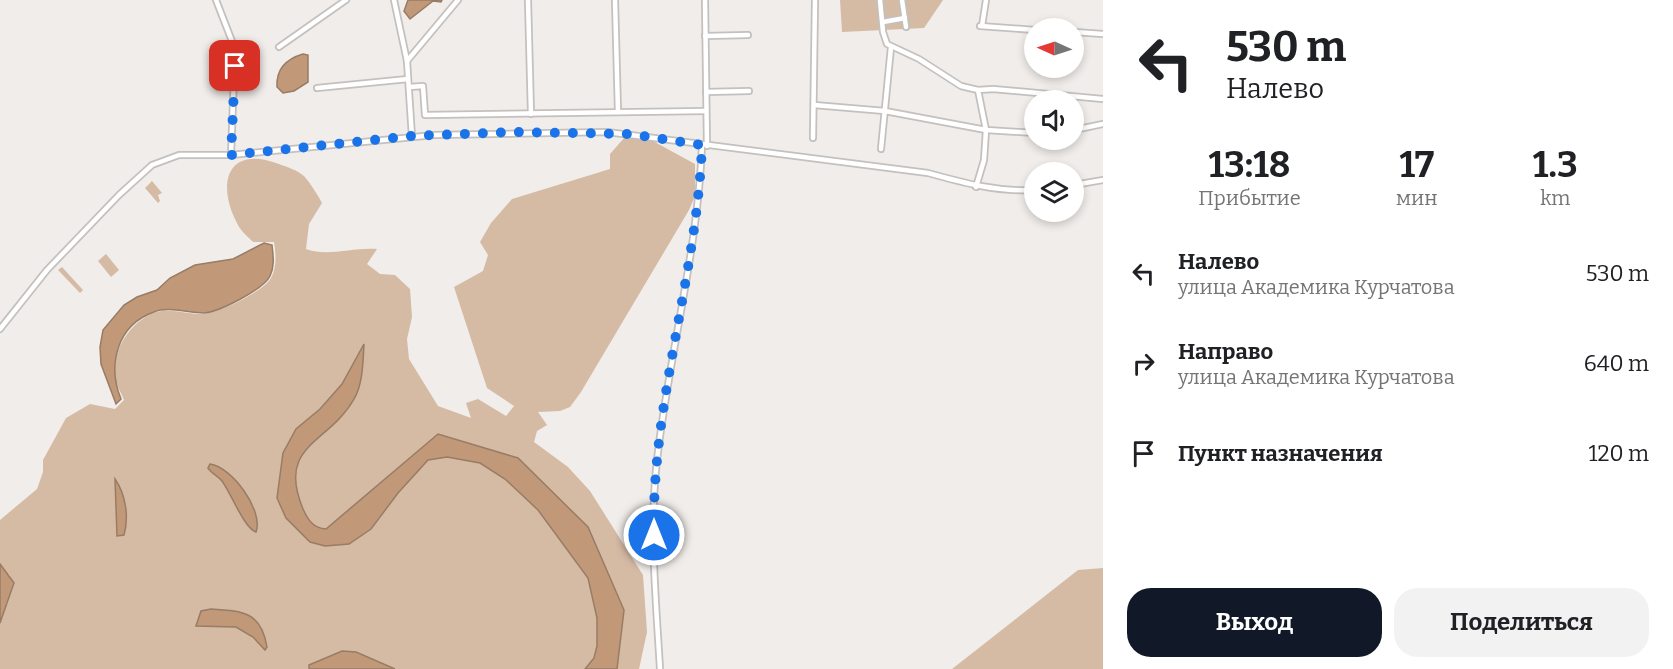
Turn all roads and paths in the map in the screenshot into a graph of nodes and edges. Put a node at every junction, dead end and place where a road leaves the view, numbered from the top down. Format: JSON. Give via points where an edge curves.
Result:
{"nodes":[{"id":1,"x":216,"y":0,"type":"edge"},
{"id":2,"x":346,"y":0,"type":"edge"},
{"id":3,"x":394,"y":0,"type":"edge"},
{"id":4,"x":458,"y":0,"type":"edge"},
{"id":5,"x":528,"y":0,"type":"edge"},
{"id":6,"x":615,"y":0,"type":"edge"},
{"id":7,"x":705,"y":0,"type":"edge"},
{"id":8,"x":815,"y":0,"type":"edge"},
{"id":9,"x":880,"y":0,"type":"edge"},
{"id":10,"x":902,"y":0,"type":"edge"},
{"id":11,"x":986,"y":0,"type":"edge"},
{"id":12,"x":905,"y":18,"type":"junction"},
{"id":13,"x":883,"y":22,"type":"junction"},
{"id":14,"x":906,"y":27,"type":"dead end"},
{"id":15,"x":1024,"y":29,"type":"edge"},
{"id":16,"x":1084,"y":33,"type":"edge"},
{"id":17,"x":1103,"y":34,"type":"edge"},
{"id":18,"x":748,"y":35,"type":"dead end"},
{"id":19,"x":705,"y":36,"type":"junction"},
{"id":20,"x":279,"y":47,"type":"dead end"},
{"id":21,"x":891,"y":47,"type":"junction"},
{"id":22,"x":406,"y":61,"type":"junction"},
{"id":23,"x":408,"y":79,"type":"junction"},
{"id":24,"x":409,"y":87,"type":"junction"},
{"id":25,"x":317,"y":88,"type":"dead end"},
{"id":26,"x":978,"y":90,"type":"junction"},
{"id":27,"x":748,"y":91,"type":"dead end"},
{"id":28,"x":706,"y":92,"type":"junction"},
{"id":29,"x":1103,"y":99,"type":"edge"},
{"id":30,"x":814,"y":105,"type":"junction"},
{"id":31,"x":706,"y":111,"type":"junction"},
{"id":32,"x":885,"y":111,"type":"junction"},
{"id":33,"x":618,"y":112,"type":"junction"},
{"id":34,"x":531,"y":114,"type":"junction"},
{"id":35,"x":1103,"y":124,"type":"edge"},
{"id":36,"x":1084,"y":128,"type":"edge"},
{"id":37,"x":986,"y":130,"type":"junction"},
{"id":38,"x":1024,"y":132,"type":"edge"},
{"id":39,"x":412,"y":136,"type":"junction"},
{"id":40,"x":813,"y":138,"type":"dead end"},
{"id":41,"x":704,"y":145,"type":"junction"},
{"id":42,"x":881,"y":149,"type":"dead end"},
{"id":43,"x":231,"y":155,"type":"junction"},
{"id":44,"x":1103,"y":180,"type":"edge"},
{"id":45,"x":1084,"y":183,"type":"edge"},
{"id":46,"x":976,"y":186,"type":"junction"},
{"id":47,"x":1024,"y":191,"type":"edge"},
{"id":48,"x":0,"y":329,"type":"edge"},
{"id":49,"x":660,"y":669,"type":"edge"}],
"edges":[{"from":1,"to":43,"type":"street","via":[[235,49]]},
{"from":2,"to":20,"type":"street"},
{"from":3,"to":22,"type":"street"},
{"from":4,"to":22,"type":"street"},
{"from":5,"to":34,"type":"street"},
{"from":6,"to":33,"type":"street"},
{"from":7,"to":19,"type":"street"},
{"from":8,"to":30,"type":"street"},
{"from":9,"to":13,"type":"street"},
{"from":10,"to":12,"type":"street"},
{"from":11,"to":15,"type":"street","via":[[981,26]]},
{"from":12,"to":13,"type":"street"},
{"from":12,"to":14,"type":"street"},
{"from":13,"to":21,"type":"street","via":[[885,40]]},
{"from":16,"to":17,"type":"street"},
{"from":18,"to":19,"type":"street"},
{"from":19,"to":28,"type":"street"},
{"from":21,"to":26,"type":"street","via":[[919,58],[961,86]]},
{"from":21,"to":32,"type":"street"},
{"from":22,"to":23,"type":"street"},
{"from":23,"to":24,"type":"street"},
{"from":23,"to":25,"type":"street"},
{"from":24,"to":34,"type":"street","via":[[423,86],[425,116]]},
{"from":24,"to":39,"type":"street"},
{"from":26,"to":29,"type":"street"},
{"from":26,"to":37,"type":"street"},
{"from":27,"to":28,"type":"street"},
{"from":28,"to":31,"type":"street"},
{"from":30,"to":32,"type":"street"},
{"from":30,"to":40,"type":"street"},
{"from":31,"to":33,"type":"street"},
{"from":31,"to":41,"type":"street"},
{"from":32,"to":37,"type":"street"},
{"from":32,"to":42,"type":"street"},
{"from":33,"to":34,"type":"street"},
{"from":35,"to":36,"type":"street"},
{"from":37,"to":38,"type":"street"},
{"from":37,"to":46,"type":"street","via":[[984,160]]},
{"from":39,"to":41,"type":"street","via":[[607,132]]},
{"from":39,"to":43,"type":"street"},
{"from":41,"to":46,"type":"street","via":[[928,172]]},
{"from":41,"to":49,"type":"street","via":[[699,206],[657,459],[654,519]]},
{"from":43,"to":48,"type":"street","via":[[174,155],[152,165],[47,270]]},
{"from":44,"to":45,"type":"street"},
{"from":46,"to":47,"type":"street"}]}
